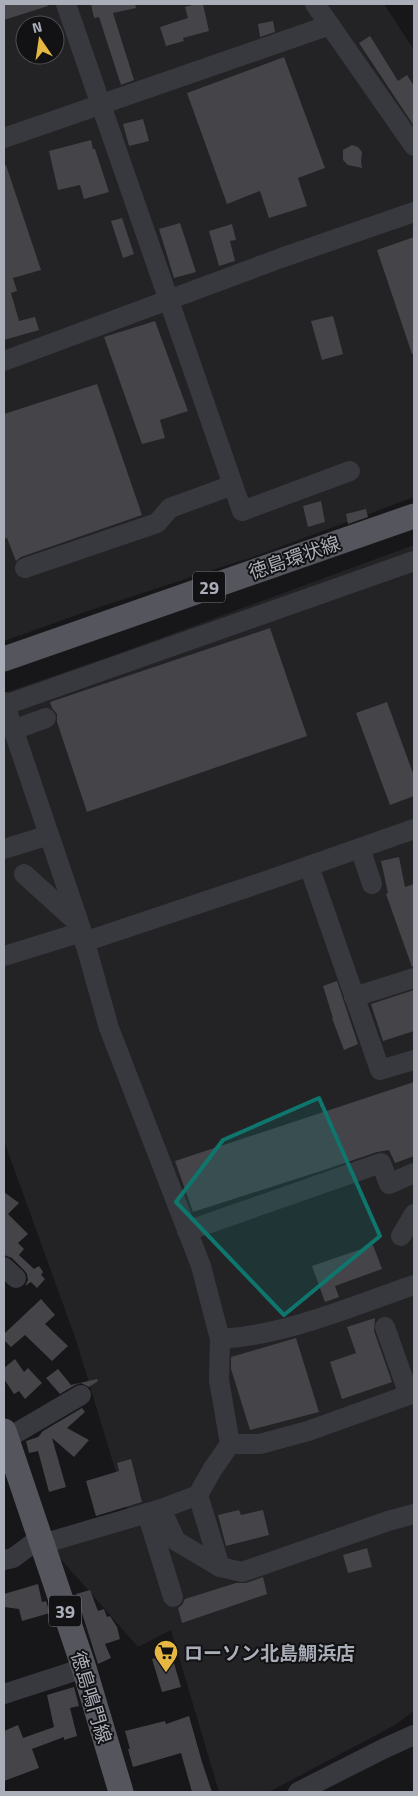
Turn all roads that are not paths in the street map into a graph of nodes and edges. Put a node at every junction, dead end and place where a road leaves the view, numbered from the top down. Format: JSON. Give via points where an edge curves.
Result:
{"nodes":[{"id":1,"x":66,"y":4,"type":"edge"},
{"id":2,"x":315,"y":4,"type":"edge"},
{"id":3,"x":330,"y":25,"type":"junction"},
{"id":4,"x":100,"y":105,"type":"junction"},
{"id":5,"x":4,"y":138,"type":"edge"},
{"id":6,"x":414,"y":146,"type":"edge"},
{"id":7,"x":414,"y":212,"type":"edge"},
{"id":8,"x":168,"y":301,"type":"junction"},
{"id":9,"x":4,"y":361,"type":"edge"},
{"id":10,"x":350,"y":471,"type":"dead end"},
{"id":11,"x":233,"y":485,"type":"junction"},
{"id":12,"x":414,"y":516,"type":"edge"},
{"id":13,"x":414,"y":561,"type":"edge"},
{"id":14,"x":25,"y":568,"type":"dead end"},
{"id":15,"x":4,"y":659,"type":"edge"},
{"id":16,"x":4,"y":704,"type":"edge"},
{"id":17,"x":46,"y":718,"type":"dead end"},
{"id":18,"x":13,"y":730,"type":"junction"},
{"id":19,"x":414,"y":829,"type":"edge"},
{"id":20,"x":49,"y":835,"type":"junction"},
{"id":21,"x":360,"y":848,"type":"junction"},
{"id":22,"x":4,"y":849,"type":"edge"},
{"id":23,"x":308,"y":866,"type":"junction"},
{"id":24,"x":24,"y":874,"type":"dead end"},
{"id":25,"x":372,"y":884,"type":"dead end"},
{"id":26,"x":82,"y":932,"type":"junction"},
{"id":27,"x":4,"y":956,"type":"edge"},
{"id":28,"x":414,"y":978,"type":"edge"},
{"id":29,"x":354,"y":997,"type":"junction"},
{"id":30,"x":414,"y":1060,"type":"edge"},
{"id":31,"x":414,"y":1173,"type":"edge"},
{"id":32,"x":414,"y":1214,"type":"edge"},
{"id":33,"x":187,"y":1231,"type":"junction"},
{"id":34,"x":401,"y":1236,"type":"dead end"},
{"id":35,"x":414,"y":1285,"type":"edge"},
{"id":36,"x":385,"y":1327,"type":"dead end"},
{"id":37,"x":220,"y":1339,"type":"junction"},
{"id":38,"x":411,"y":1394,"type":"edge"},
{"id":39,"x":80,"y":1395,"type":"dead end"},
{"id":40,"x":5,"y":1437,"type":"edge"},
{"id":41,"x":230,"y":1444,"type":"junction"},
{"id":42,"x":198,"y":1495,"type":"junction"},
{"id":43,"x":154,"y":1511,"type":"junction"},
{"id":44,"x":414,"y":1514,"type":"edge"},
{"id":45,"x":41,"y":1541,"type":"junction"},
{"id":46,"x":10,"y":1562,"type":"edge"},
{"id":47,"x":220,"y":1567,"type":"junction"},
{"id":48,"x":173,"y":1597,"type":"dead end"},
{"id":49,"x":84,"y":1668,"type":"junction"},
{"id":50,"x":4,"y":1694,"type":"edge"},
{"id":51,"x":414,"y":1735,"type":"edge"},
{"id":52,"x":121,"y":1792,"type":"edge"},
{"id":53,"x":298,"y":1792,"type":"edge"}],
"edges":[{"from":1,"to":4,"type":"street"},
{"from":2,"to":3,"type":"street"},
{"from":3,"to":4,"type":"street"},
{"from":3,"to":6,"type":"street"},
{"from":4,"to":5,"type":"street"},
{"from":4,"to":8,"type":"street"},
{"from":7,"to":8,"type":"street"},
{"from":8,"to":9,"type":"street"},
{"from":8,"to":11,"type":"street"},
{"from":10,"to":11,"type":"street","via":[[242,511]]},
{"from":11,"to":14,"type":"street","via":[[170,508],[156,522]]},
{"from":12,"to":15,"type":"main road","name":"徳島環状線","number":"29"},
{"from":13,"to":16,"type":"street"},
{"from":16,"to":18,"type":"street"},
{"from":17,"to":18,"type":"street"},
{"from":18,"to":20,"type":"street"},
{"from":19,"to":21,"type":"street"},
{"from":20,"to":22,"type":"street"},
{"from":20,"to":26,"type":"street"},
{"from":21,"to":23,"type":"street"},
{"from":21,"to":25,"type":"street"},
{"from":23,"to":26,"type":"street"},
{"from":23,"to":29,"type":"street"},
{"from":24,"to":26,"type":"street"},
{"from":26,"to":27,"type":"street"},
{"from":26,"to":33,"type":"street","via":[[109,1028]]},
{"from":28,"to":29,"type":"street"},
{"from":29,"to":30,"type":"street","via":[[380,1070]]},
{"from":31,"to":33,"type":"street","via":[[389,1184],[381,1163]]},
{"from":32,"to":34,"type":"street"},
{"from":33,"to":37,"type":"street","via":[[201,1266]]},
{"from":35,"to":37,"type":"street","via":[[246,1338]]},
{"from":36,"to":38,"type":"street"},
{"from":37,"to":41,"type":"street","via":[[219,1380]]},
{"from":38,"to":41,"type":"street","via":[[308,1431],[260,1444]]},
{"from":39,"to":40,"type":"street"},
{"from":40,"to":45,"type":"main road","name":"徳島鳴門線","number":"39"},
{"from":41,"to":42,"type":"street"},
{"from":42,"to":43,"type":"street"},
{"from":42,"to":47,"type":"street"},
{"from":43,"to":45,"type":"street"},
{"from":43,"to":47,"type":"street","via":[[176,1541]]},
{"from":43,"to":48,"type":"street"},
{"from":44,"to":47,"type":"street","via":[[242,1572]]},
{"from":45,"to":46,"type":"street"},
{"from":45,"to":49,"type":"main road","name":"徳島鳴門線","number":"39"},
{"from":49,"to":50,"type":"street"},
{"from":49,"to":52,"type":"main road","name":"徳島鳴門線","number":"39"},
{"from":51,"to":53,"type":"street"}]}
